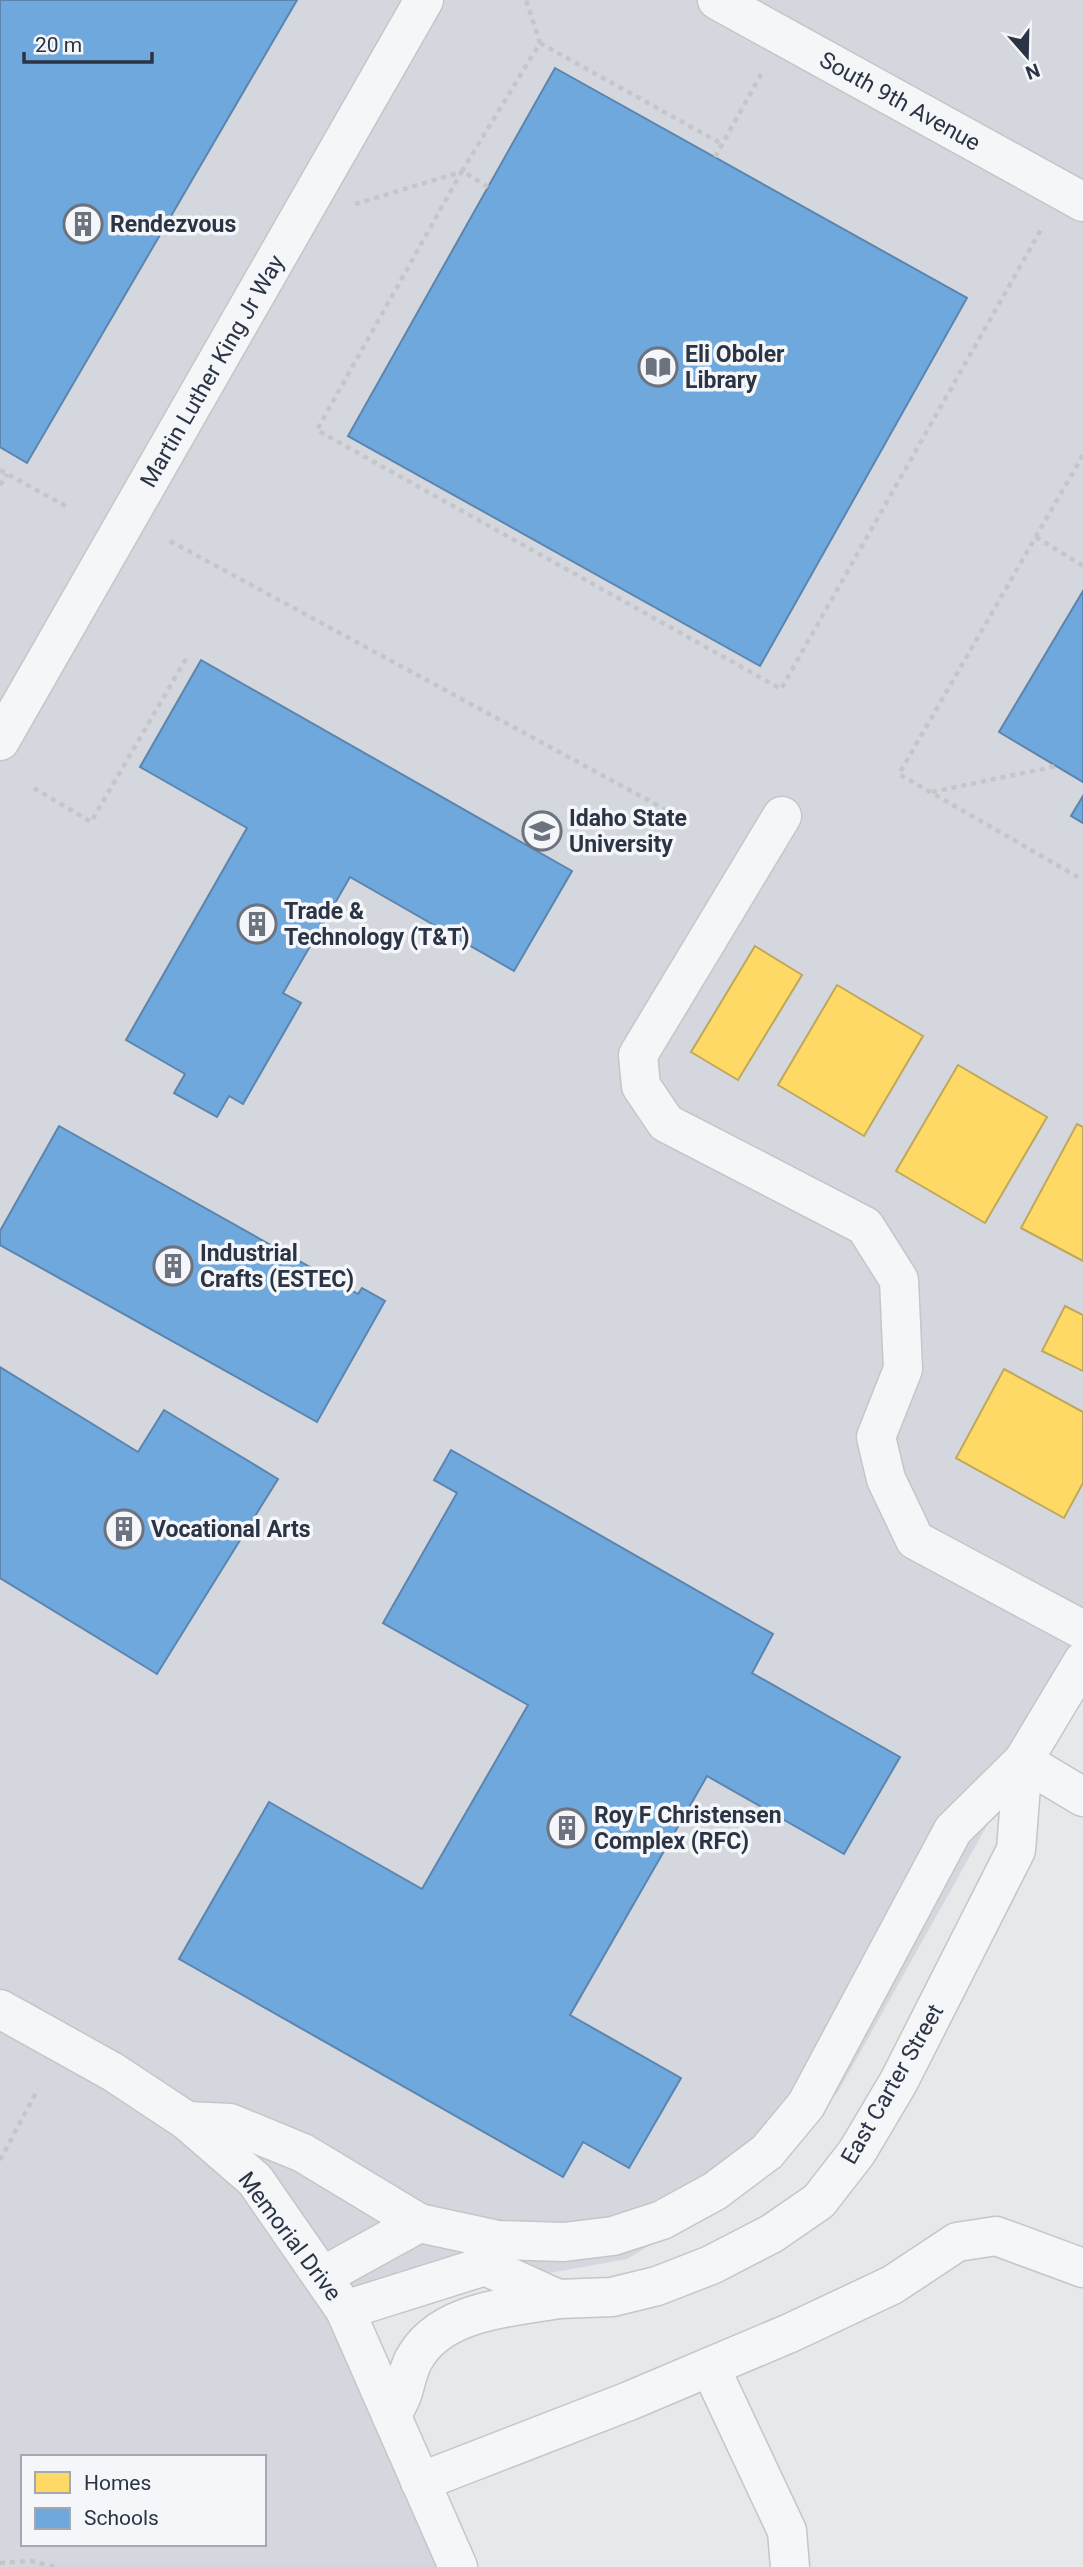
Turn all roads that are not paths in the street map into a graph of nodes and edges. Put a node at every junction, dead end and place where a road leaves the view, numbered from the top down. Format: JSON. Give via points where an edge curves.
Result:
{"nodes":[{"id":1,"x":424,"y":0,"type":"edge"},
{"id":2,"x":717,"y":0,"type":"edge"},
{"id":3,"x":1083,"y":202,"type":"edge"},
{"id":4,"x":0,"y":741,"type":"edge"},
{"id":5,"x":782,"y":816,"type":"dead end"},
{"id":6,"x":1083,"y":1630,"type":"edge"},
{"id":7,"x":1083,"y":1661,"type":"edge"},
{"id":8,"x":1023,"y":1760,"type":"junction"},
{"id":9,"x":1083,"y":1797,"type":"edge"},
{"id":10,"x":0,"y":2009,"type":"edge"},
{"id":11,"x":187,"y":2121,"type":"junction"},
{"id":12,"x":419,"y":2223,"type":"junction"},
{"id":13,"x":1083,"y":2268,"type":"edge"},
{"id":14,"x":323,"y":2276,"type":"junction"},
{"id":15,"x":558,"y":2299,"type":"junction"},
{"id":16,"x":345,"y":2310,"type":"junction"},
{"id":17,"x":710,"y":2367,"type":"junction"},
{"id":18,"x":391,"y":2415,"type":"junction"},
{"id":19,"x":420,"y":2482,"type":"junction"},
{"id":20,"x":458,"y":2567,"type":"edge"},
{"id":21,"x":790,"y":2567,"type":"edge"}],
"edges":[{"from":1,"to":4,"type":"street","name":"Martin Luther King Jr Way"},
{"from":2,"to":3,"type":"street","name":"South 9th Avenue"},
{"from":5,"to":6,"type":"street","via":[[638,1055],[641,1086],[666,1123],[865,1226],[899,1280],[903,1369],[876,1437],[886,1479],[915,1540]]},
{"from":7,"to":8,"type":"street","name":"East Carter Street"},
{"from":8,"to":9,"type":"street"},
{"from":8,"to":12,"type":"street","name":"East Carter Street","via":[[953,1830],[806,2105],[767,2152],[715,2191],[662,2220],[613,2236],[564,2242],[498,2240]]},
{"from":8,"to":15,"type":"street","name":"East Carter Street","via":[[1016,1850],[900,2081],[857,2152],[819,2201],[771,2234],[668,2282],[612,2297]]},
{"from":10,"to":11,"type":"street","name":"Memorial Drive","via":[[113,2072]]},
{"from":11,"to":12,"type":"street","name":"East Carter Street","via":[[230,2123],[303,2153]]},
{"from":11,"to":14,"type":"street","name":"Memorial Drive","via":[[255,2180]]},
{"from":12,"to":14,"type":"street"},
{"from":13,"to":17,"type":"street","via":[[996,2235],[957,2242],[892,2285]]},
{"from":14,"to":16,"type":"street","name":"Memorial Drive"},
{"from":15,"to":16,"type":"street","name":"East Carter Street","via":[[485,2266]]},
{"from":15,"to":18,"type":"street","via":[[472,2314],[436,2335],[414,2360],[403,2399]]},
{"from":16,"to":18,"type":"street","name":"Memorial Drive"},
{"from":17,"to":19,"type":"street"},
{"from":17,"to":21,"type":"street","via":[[787,2531]]},
{"from":18,"to":19,"type":"street","name":"Memorial Drive"},
{"from":19,"to":20,"type":"street","name":"Memorial Drive"}]}
